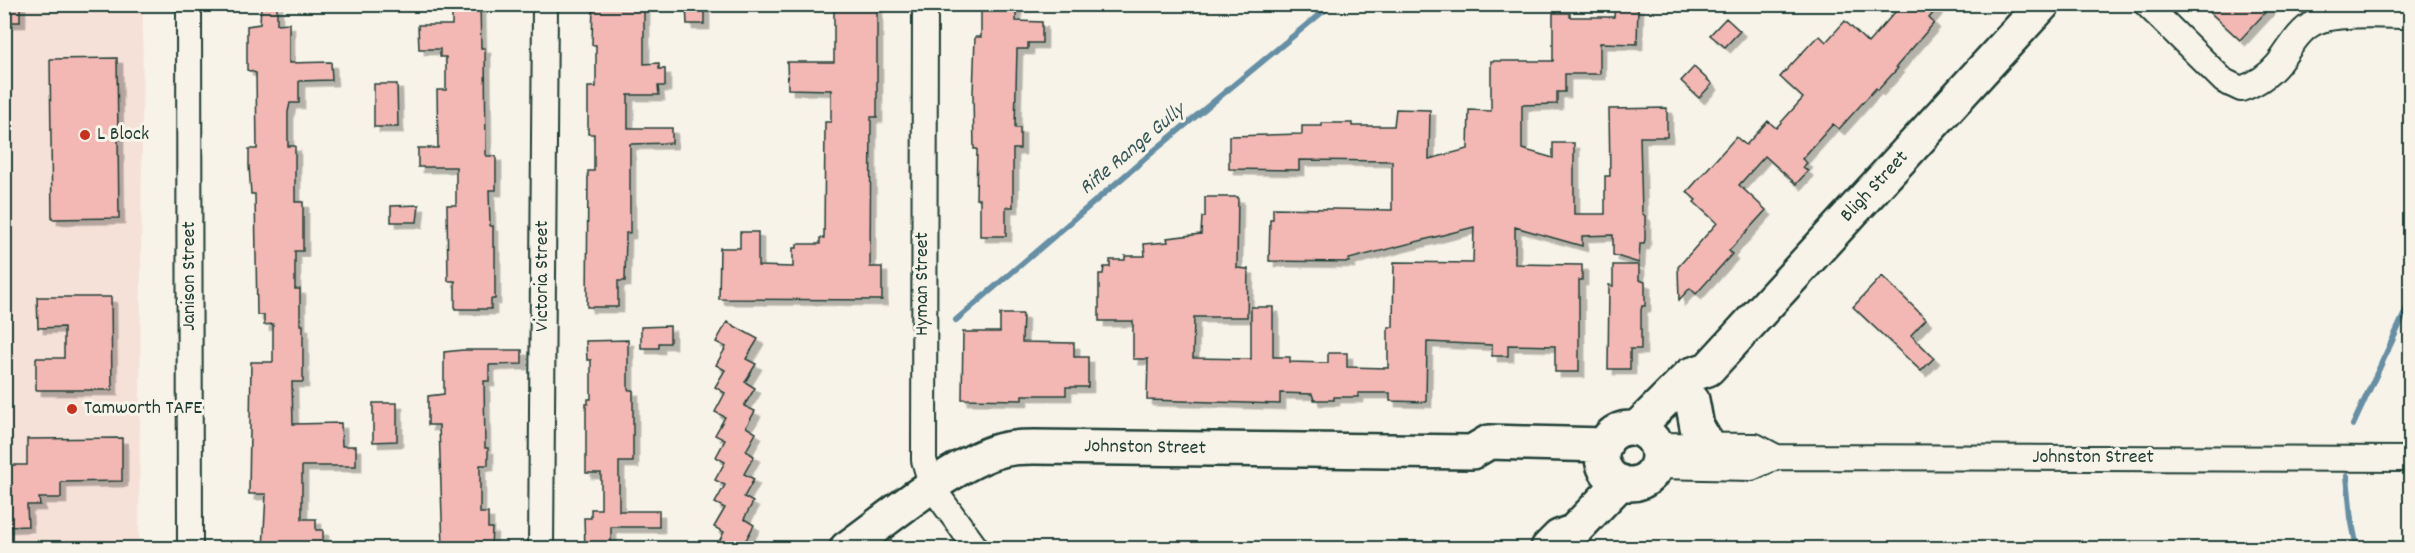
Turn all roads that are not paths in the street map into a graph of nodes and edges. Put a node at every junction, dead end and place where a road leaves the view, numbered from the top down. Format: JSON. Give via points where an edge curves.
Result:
{"nodes":[{"id":1,"x":189,"y":4,"type":"edge"},
{"id":2,"x":545,"y":4,"type":"edge"},
{"id":3,"x":925,"y":4,"type":"edge"},
{"id":4,"x":2043,"y":4,"type":"edge"},
{"id":5,"x":2146,"y":4,"type":"edge"},
{"id":6,"x":2410,"y":16,"type":"edge"},
{"id":7,"x":1708,"y":369,"type":"junction"},
{"id":8,"x":1692,"y":400,"type":"junction"},
{"id":9,"x":1650,"y":445,"type":"junction"},
{"id":10,"x":1708,"y":445,"type":"junction"},
{"id":11,"x":1776,"y":457,"type":"junction"},
{"id":12,"x":2410,"y":459,"type":"edge"},
{"id":13,"x":1609,"y":464,"type":"junction"},
{"id":14,"x":932,"y":487,"type":"junction"},
{"id":15,"x":1553,"y":543,"type":"edge"},
{"id":16,"x":190,"y":549,"type":"edge"},
{"id":17,"x":541,"y":549,"type":"edge"},
{"id":18,"x":847,"y":549,"type":"edge"},
{"id":19,"x":975,"y":549,"type":"edge"}],
"edges":[{"from":1,"to":16,"type":"street","name":"Janison Street"},
{"from":2,"to":17,"type":"street","name":"Victoria Street"},
{"from":3,"to":14,"type":"street","name":"Hyman Street","via":[[923,401],[924,460]]},
{"from":4,"to":7,"type":"street","name":"Bligh Street"},
{"from":5,"to":6,"type":"street","via":[[2224,81],[2241,89],[2257,84],[2314,23],[2336,18]]},
{"from":7,"to":8,"type":"street","name":"Bligh Street","via":[[1706,385]]},
{"from":7,"to":9,"type":"street","name":"Bligh Street","via":[[1690,375]]},
{"from":8,"to":9,"type":"street","name":"Bligh Street"},
{"from":8,"to":10,"type":"street","via":[[1697,427]]},
{"from":9,"to":10,"type":"street","name":"Johnston Street"},
{"from":9,"to":11,"type":"street","name":"Johnston Street","via":[[1751,468]]},
{"from":9,"to":13,"type":"street","via":[[1628,428],[1614,433]]},
{"from":9,"to":13,"type":"street","name":"Johnston Street","via":[[1646,479],[1638,482]]},
{"from":10,"to":11,"type":"street","name":"Johnston Street","via":[[1755,446]]},
{"from":11,"to":12,"type":"street","name":"Johnston Street"},
{"from":13,"to":14,"type":"street","name":"Johnston Street","via":[[1489,462],[1472,452],[1019,447],[977,459]]},
{"from":13,"to":15,"type":"street","via":[[1559,520]]},
{"from":14,"to":18,"type":"street","name":"Johnston Street"},
{"from":14,"to":19,"type":"street","name":"Hyman Street"}]}
